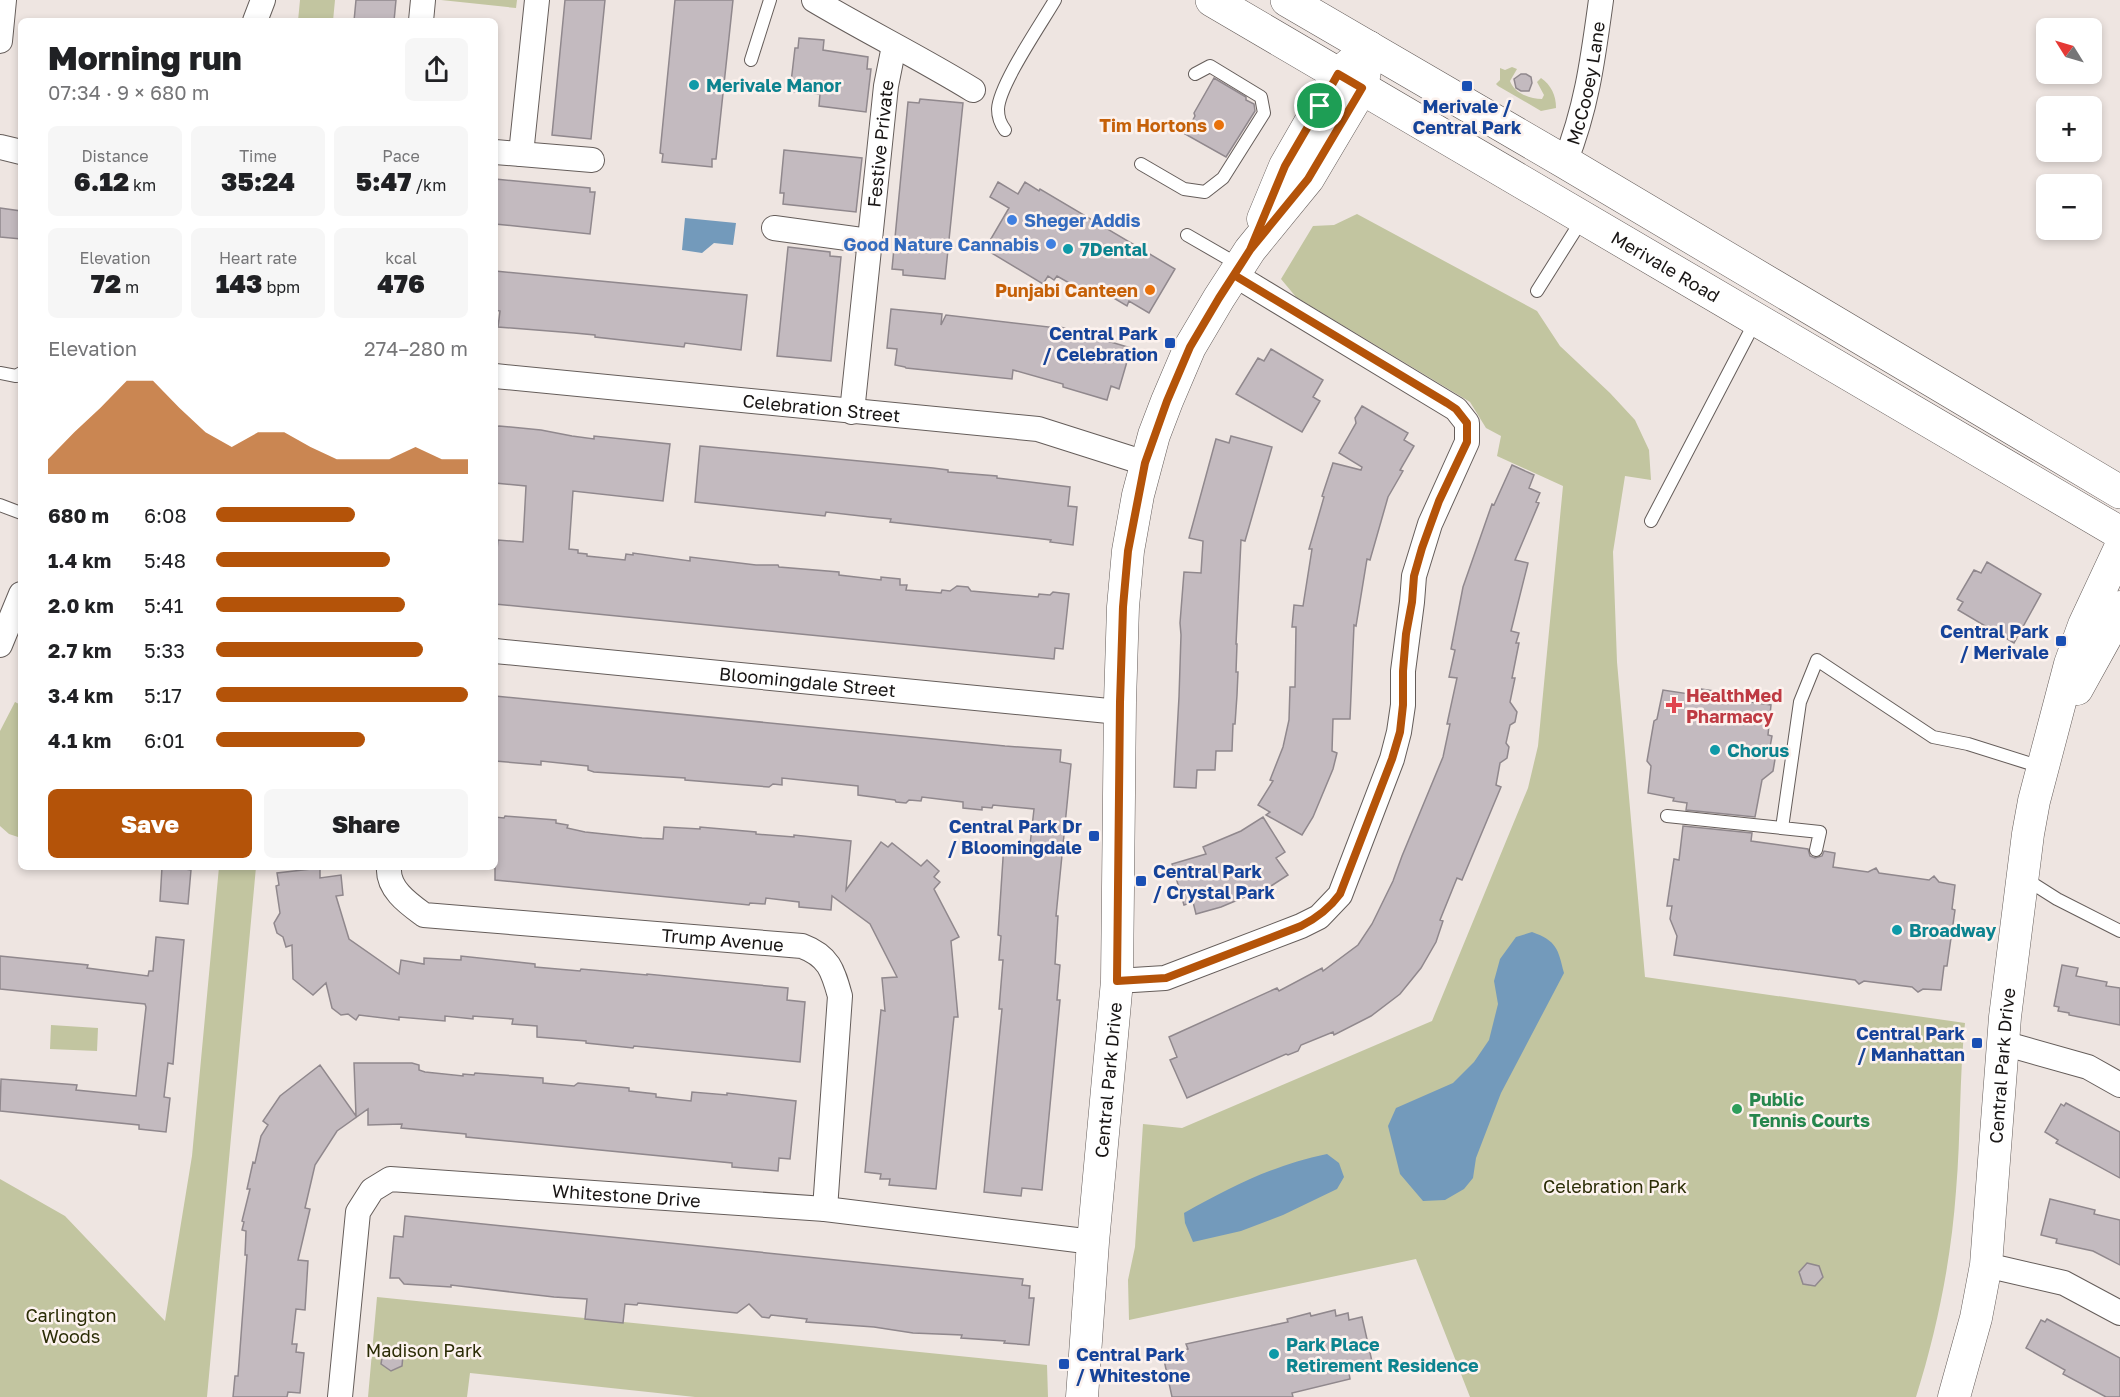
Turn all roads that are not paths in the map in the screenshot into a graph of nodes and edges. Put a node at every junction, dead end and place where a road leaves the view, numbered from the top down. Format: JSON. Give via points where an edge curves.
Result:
{"nodes":[{"id":1,"x":4,"y":0,"type":"edge"},
{"id":2,"x":263,"y":0,"type":"edge"},
{"id":3,"x":423,"y":0,"type":"edge"},
{"id":4,"x":537,"y":0,"type":"edge"},
{"id":5,"x":770,"y":0,"type":"edge"},
{"id":6,"x":814,"y":0,"type":"edge"},
{"id":7,"x":1055,"y":0,"type":"edge"},
{"id":8,"x":1212,"y":0,"type":"edge"},
{"id":9,"x":1287,"y":0,"type":"edge"},
{"id":10,"x":1601,"y":0,"type":"edge"},
{"id":11,"x":256,"y":18,"type":"edge"},
{"id":12,"x":421,"y":18,"type":"edge"},
{"id":13,"x":0,"y":41,"type":"edge"},
{"id":14,"x":894,"y":46,"type":"junction"},
{"id":15,"x":1369,"y":47,"type":"junction"},
{"id":16,"x":751,"y":60,"type":"dead end"},
{"id":17,"x":1195,"y":74,"type":"dead end"},
{"id":18,"x":1350,"y":81,"type":"junction"},
{"id":19,"x":973,"y":90,"type":"dead end"},
{"id":20,"x":1005,"y":130,"type":"dead end"},
{"id":21,"x":0,"y":147,"type":"edge"},
{"id":22,"x":18,"y":151,"type":"edge"},
{"id":23,"x":498,"y":152,"type":"edge"},
{"id":24,"x":521,"y":154,"type":"junction"},
{"id":25,"x":592,"y":160,"type":"dead end"},
{"id":26,"x":1565,"y":162,"type":"junction"},
{"id":27,"x":1141,"y":164,"type":"dead end"},
{"id":28,"x":1584,"y":217,"type":"junction"},
{"id":29,"x":774,"y":228,"type":"dead end"},
{"id":30,"x":1187,"y":235,"type":"dead end"},
{"id":31,"x":869,"y":241,"type":"junction"},
{"id":32,"x":1242,"y":264,"type":"junction"},
{"id":33,"x":1537,"y":291,"type":"dead end"},
{"id":34,"x":1757,"y":319,"type":"junction"},
{"id":35,"x":0,"y":373,"type":"edge"},
{"id":36,"x":18,"y":375,"type":"edge"},
{"id":37,"x":498,"y":376,"type":"edge"},
{"id":38,"x":852,"y":412,"type":"junction"},
{"id":39,"x":1145,"y":463,"type":"junction"},
{"id":40,"x":2120,"y":492,"type":"edge"},
{"id":41,"x":0,"y":505,"type":"edge"},
{"id":42,"x":18,"y":512,"type":"edge"},
{"id":43,"x":1651,"y":521,"type":"dead end"},
{"id":44,"x":2120,"y":533,"type":"edge"},
{"id":45,"x":2120,"y":548,"type":"edge"},
{"id":46,"x":18,"y":601,"type":"edge"},
{"id":47,"x":2120,"y":607,"type":"edge"},
{"id":48,"x":0,"y":645,"type":"edge"},
{"id":49,"x":498,"y":651,"type":"edge"},
{"id":50,"x":1119,"y":712,"type":"junction"},
{"id":51,"x":2052,"y":734,"type":"junction"},
{"id":52,"x":2042,"y":768,"type":"junction"},
{"id":53,"x":1667,"y":816,"type":"dead end"},
{"id":54,"x":1696,"y":819,"type":"junction"},
{"id":55,"x":1782,"y":828,"type":"junction"},
{"id":56,"x":1694,"y":833,"type":"dead end"},
{"id":57,"x":1816,"y":850,"type":"dead end"},
{"id":58,"x":389,"y":870,"type":"edge"},
{"id":59,"x":2022,"y":877,"type":"junction"},
{"id":60,"x":2120,"y":931,"type":"edge"},
{"id":61,"x":1117,"y":981,"type":"junction"},
{"id":62,"x":2003,"y":1043,"type":"junction"},
{"id":63,"x":2120,"y":1085,"type":"edge"},
{"id":64,"x":825,"y":1209,"type":"junction"},
{"id":65,"x":1093,"y":1242,"type":"junction"},
{"id":66,"x":1986,"y":1265,"type":"junction"},
{"id":67,"x":2120,"y":1313,"type":"edge"},
{"id":68,"x":340,"y":1397,"type":"edge"},
{"id":69,"x":1082,"y":1397,"type":"edge"},
{"id":70,"x":1954,"y":1397,"type":"edge"}],
"edges":[{"from":1,"to":13,"type":"street"},
{"from":2,"to":11,"type":"street"},
{"from":3,"to":12,"type":"street"},
{"from":4,"to":24,"type":"street"},
{"from":5,"to":16,"type":"lane"},
{"from":6,"to":14,"type":"street"},
{"from":7,"to":20,"type":"lane","via":[[1003,88],[998,107],[999,122]]},
{"from":8,"to":18,"type":"main road","name":"Merivale Road"},
{"from":9,"to":15,"type":"main road","name":"Merivale Road"},
{"from":10,"to":26,"type":"street","name":"McCooey Lane","via":[[1589,87]]},
{"from":14,"to":19,"type":"street"},
{"from":14,"to":31,"type":"street","name":"Festive Private"},
{"from":15,"to":18,"type":"street","name":"Central Park Drive"},
{"from":15,"to":26,"type":"main road","name":"Merivale Road"},
{"from":17,"to":27,"type":"lane","via":[[1210,66],[1261,97],[1264,113],[1223,178],[1205,192],[1184,189]]},
{"from":18,"to":28,"type":"main road","name":"Merivale Road"},
{"from":18,"to":32,"type":"street","name":"Central Park Drive","via":[[1285,166]]},
{"from":21,"to":22,"type":"street"},
{"from":23,"to":24,"type":"street"},
{"from":24,"to":25,"type":"street"},
{"from":26,"to":40,"type":"main road","name":"Merivale Road"},
{"from":28,"to":33,"type":"lane"},
{"from":28,"to":34,"type":"main road","name":"Merivale Road"},
{"from":29,"to":31,"type":"street"},
{"from":30,"to":32,"type":"lane"},
{"from":31,"to":38,"type":"street","name":"Festive Private"},
{"from":32,"to":39,"type":"street","name":"Central Park Drive","via":[[1190,347]]},
{"from":32,"to":61,"type":"street","via":[[1456,409],[1467,423],[1467,442],[1439,501],[1414,576],[1400,732],[1340,894],[1319,917],[1301,926],[1166,978]]},
{"from":34,"to":43,"type":"lane"},
{"from":34,"to":44,"type":"main road","name":"Merivale Road"},
{"from":35,"to":36,"type":"lane"},
{"from":37,"to":38,"type":"street","name":"Celebration Street"},
{"from":38,"to":39,"type":"street","name":"Celebration Street","via":[[1038,429]]},
{"from":39,"to":50,"type":"street","name":"Central Park Drive","via":[[1124,579]]},
{"from":41,"to":42,"type":"lane"},
{"from":45,"to":51,"type":"street","name":"Central Park Drive","via":[[2084,625]]},
{"from":46,"to":48,"type":"street"},
{"from":47,"to":51,"type":"street","name":"Central Park Drive"},
{"from":49,"to":50,"type":"street","name":"Bloomingdale Street"},
{"from":50,"to":61,"type":"street","name":"Central Park Drive"},
{"from":51,"to":52,"type":"street","name":"Central Park Drive"},
{"from":52,"to":55,"type":"lane","via":[[1933,737],[1817,660],[1800,702]]},
{"from":52,"to":59,"type":"street","name":"Central Park Drive"},
{"from":53,"to":54,"type":"lane"},
{"from":54,"to":55,"type":"lane"},
{"from":54,"to":56,"type":"lane"},
{"from":55,"to":57,"type":"lane","via":[[1820,832]]},
{"from":58,"to":64,"type":"street","name":"Trump Avenue","via":[[402,899],[424,915],[802,946],[816,951],[832,968],[840,996]]},
{"from":59,"to":60,"type":"lane"},
{"from":59,"to":62,"type":"street","name":"Central Park Drive"},
{"from":61,"to":65,"type":"street","name":"Central Park Drive"},
{"from":62,"to":63,"type":"street","via":[[2088,1067]]},
{"from":62,"to":66,"type":"street","name":"Central Park Drive"},
{"from":64,"to":65,"type":"street","name":"Whitestone Drive"},
{"from":64,"to":68,"type":"street","name":"Whitestone Drive","via":[[390,1179],[372,1190],[358,1212]]},
{"from":65,"to":69,"type":"street","name":"Central Park Drive"},
{"from":66,"to":67,"type":"street","via":[[2064,1283]]},
{"from":66,"to":70,"type":"street","name":"Central Park Drive"}]}
